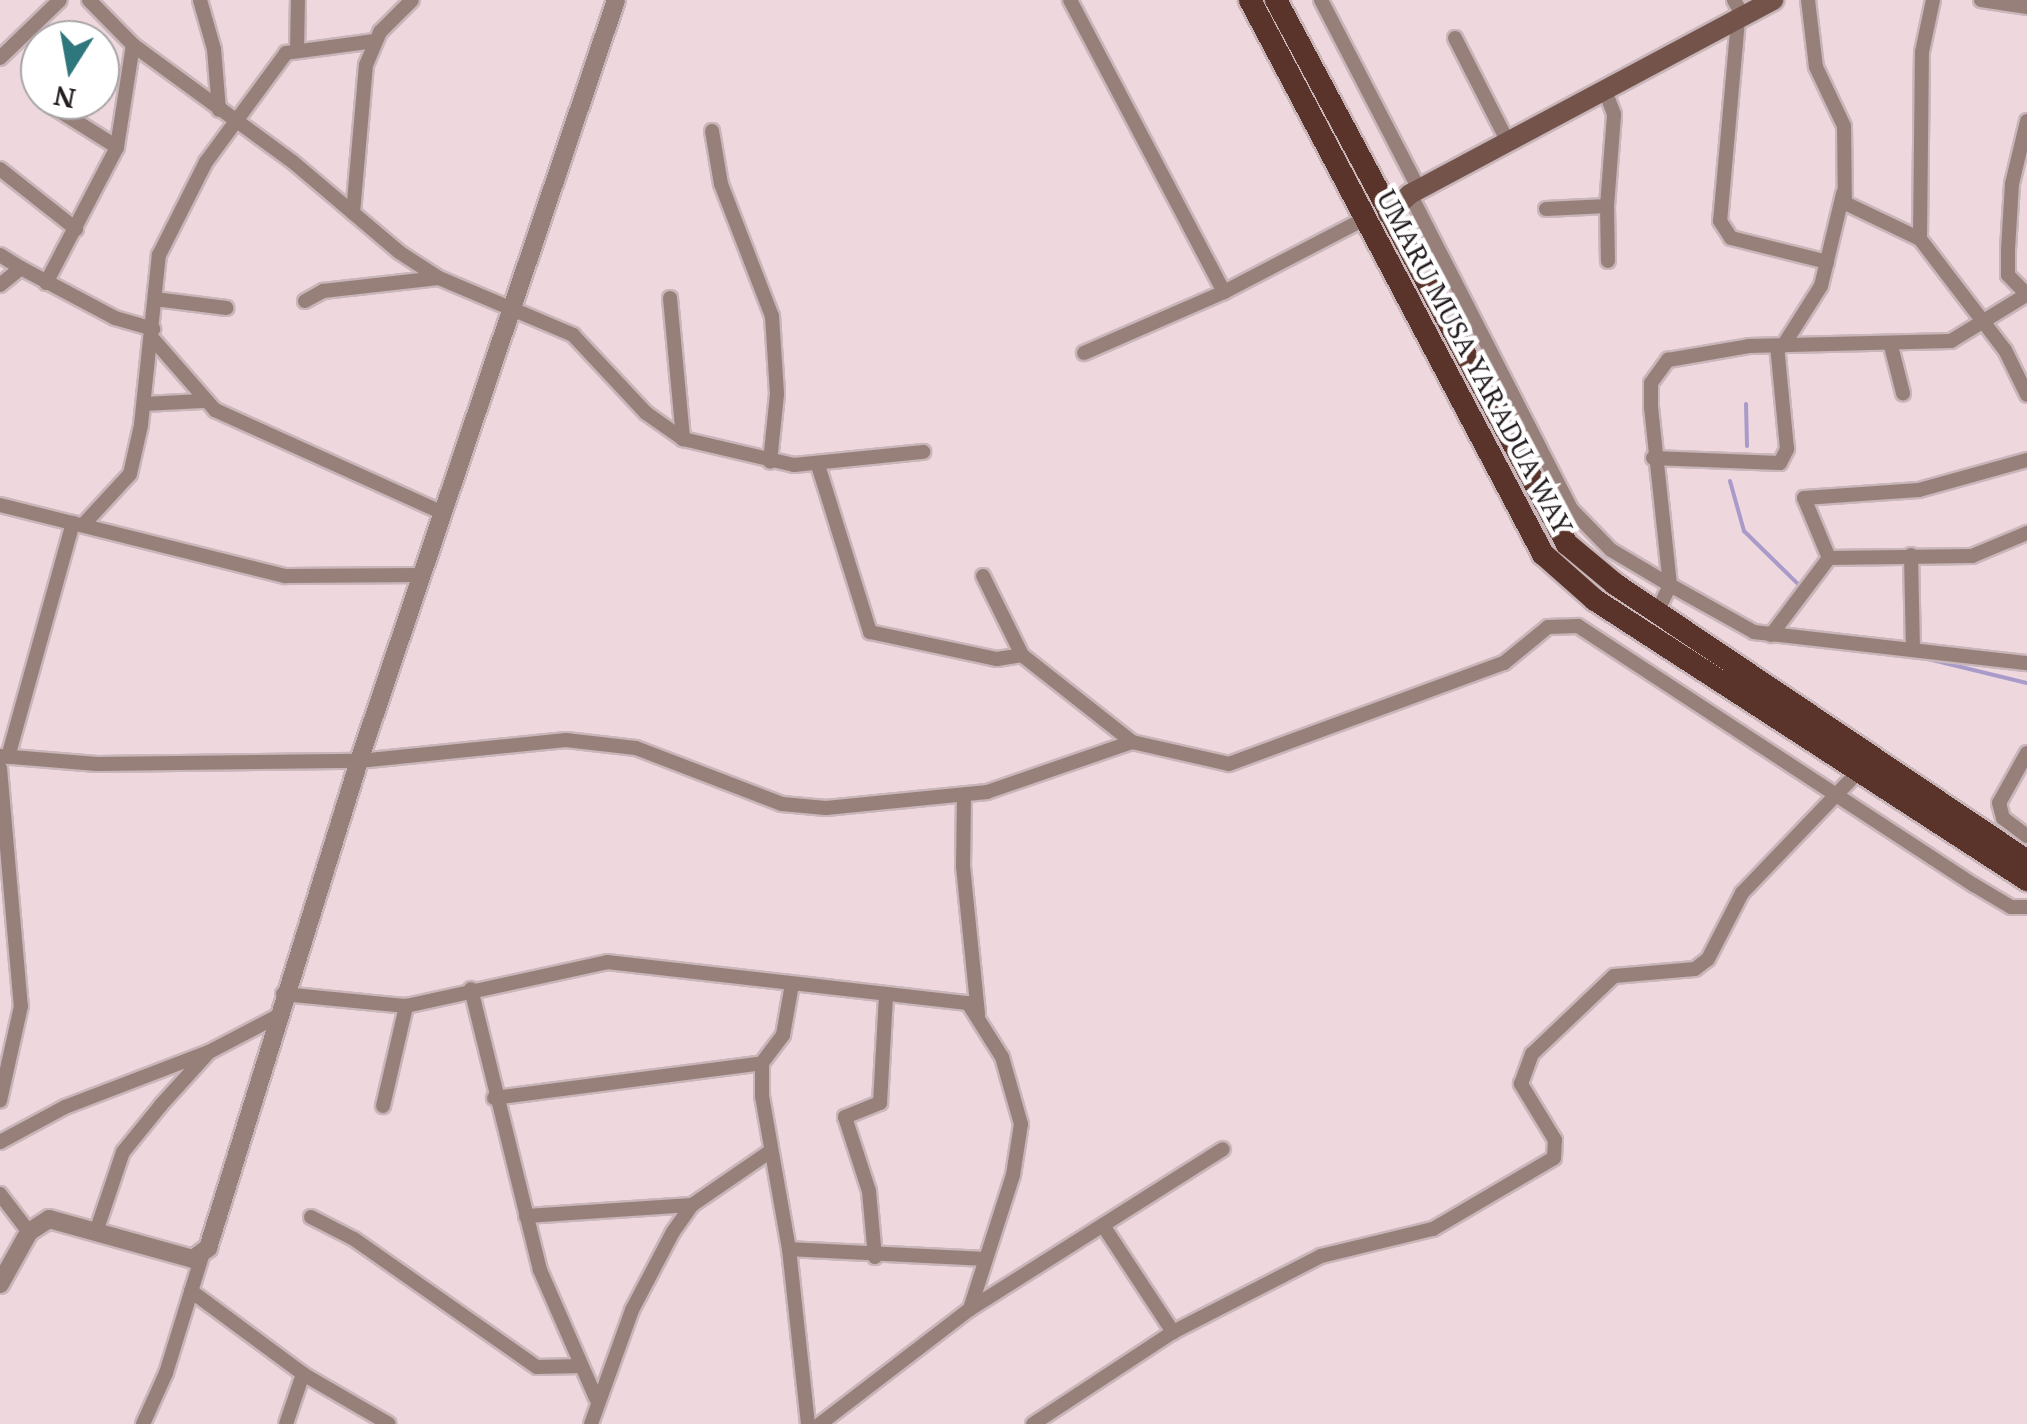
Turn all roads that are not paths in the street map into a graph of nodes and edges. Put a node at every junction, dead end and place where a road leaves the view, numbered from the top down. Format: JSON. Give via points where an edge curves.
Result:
{"nodes":[{"id":1,"x":60,"y":0,"type":"edge"},
{"id":2,"x":89,"y":0,"type":"edge"},
{"id":3,"x":200,"y":0,"type":"edge"},
{"id":4,"x":298,"y":0,"type":"edge"},
{"id":5,"x":412,"y":0,"type":"edge"},
{"id":6,"x":616,"y":0,"type":"edge"},
{"id":7,"x":1070,"y":0,"type":"edge"},
{"id":8,"x":1250,"y":0,"type":"edge"},
{"id":9,"x":1276,"y":0,"type":"edge"},
{"id":10,"x":1320,"y":0,"type":"edge"},
{"id":11,"x":1774,"y":0,"type":"edge"},
{"id":12,"x":1808,"y":0,"type":"edge"},
{"id":13,"x":1933,"y":0,"type":"edge"},
{"id":14,"x":1981,"y":0,"type":"edge"},
{"id":15,"x":1741,"y":7,"type":"edge"},
{"id":16,"x":2027,"y":7,"type":"edge"},
{"id":17,"x":1455,"y":38,"type":"dead end"},
{"id":18,"x":374,"y":41,"type":"junction"},
{"id":19,"x":133,"y":45,"type":"junction"},
{"id":20,"x":297,"y":50,"type":"junction"},
{"id":21,"x":0,"y":58,"type":"edge"},
{"id":22,"x":1605,"y":90,"type":"junction"},
{"id":23,"x":219,"y":110,"type":"junction"},
{"id":24,"x":74,"y":120,"type":"edge"},
{"id":25,"x":234,"y":121,"type":"junction"},
{"id":26,"x":2027,"y":122,"type":"edge"},
{"id":27,"x":712,"y":131,"type":"dead end"},
{"id":28,"x":1506,"y":138,"type":"junction"},
{"id":29,"x":117,"y":147,"type":"junction"},
{"id":30,"x":0,"y":169,"type":"edge"},
{"id":31,"x":1414,"y":189,"type":"junction"},
{"id":32,"x":1844,"y":193,"type":"junction"},
{"id":33,"x":1384,"y":205,"type":"junction"},
{"id":34,"x":1606,"y":206,"type":"junction"},
{"id":35,"x":1546,"y":209,"type":"dead end"},
{"id":36,"x":353,"y":213,"type":"junction"},
{"id":37,"x":1364,"y":220,"type":"junction"},
{"id":38,"x":76,"y":229,"type":"junction"},
{"id":39,"x":1920,"y":238,"type":"junction"},
{"id":40,"x":0,"y":255,"type":"edge"},
{"id":41,"x":1608,"y":260,"type":"dead end"},
{"id":42,"x":1827,"y":262,"type":"junction"},
{"id":43,"x":21,"y":268,"type":"junction"},
{"id":44,"x":439,"y":278,"type":"junction"},
{"id":45,"x":46,"y":283,"type":"junction"},
{"id":46,"x":0,"y":285,"type":"edge"},
{"id":47,"x":1224,"y":292,"type":"junction"},
{"id":48,"x":2027,"y":295,"type":"edge"},
{"id":49,"x":155,"y":298,"type":"junction"},
{"id":50,"x":670,"y":298,"type":"dead end"},
{"id":51,"x":305,"y":301,"type":"dead end"},
{"id":52,"x":226,"y":308,"type":"dead end"},
{"id":53,"x":513,"y":310,"type":"junction"},
{"id":54,"x":1987,"y":324,"type":"junction"},
{"id":55,"x":153,"y":334,"type":"junction"},
{"id":56,"x":1780,"y":346,"type":"junction"},
{"id":57,"x":1891,"y":346,"type":"junction"},
{"id":58,"x":1084,"y":353,"type":"dead end"},
{"id":59,"x":1903,"y":393,"type":"dead end"},
{"id":60,"x":2027,"y":395,"type":"edge"},
{"id":61,"x":202,"y":401,"type":"junction"},
{"id":62,"x":144,"y":404,"type":"junction"},
{"id":63,"x":682,"y":438,"type":"junction"},
{"id":64,"x":923,"y":452,"type":"dead end"},
{"id":65,"x":1653,"y":458,"type":"junction"},
{"id":66,"x":2027,"y":460,"type":"edge"},
{"id":67,"x":770,"y":462,"type":"junction"},
{"id":68,"x":818,"y":465,"type":"junction"},
{"id":69,"x":0,"y":505,"type":"edge"},
{"id":70,"x":443,"y":513,"type":"junction"},
{"id":71,"x":78,"y":524,"type":"junction"},
{"id":72,"x":2027,"y":534,"type":"edge"},
{"id":73,"x":1911,"y":555,"type":"junction"},
{"id":74,"x":1829,"y":558,"type":"junction"},
{"id":75,"x":422,"y":575,"type":"junction"},
{"id":76,"x":983,"y":576,"type":"dead end"},
{"id":77,"x":1670,"y":585,"type":"junction"},
{"id":78,"x":1657,"y":612,"type":"junction"},
{"id":79,"x":1771,"y":635,"type":"junction"},
{"id":80,"x":1913,"y":647,"type":"junction"},
{"id":81,"x":1022,"y":656,"type":"junction"},
{"id":82,"x":2027,"y":663,"type":"edge"},
{"id":83,"x":1132,"y":742,"type":"junction"},
{"id":84,"x":2027,"y":753,"type":"edge"},
{"id":85,"x":3,"y":760,"type":"edge"},
{"id":86,"x":359,"y":761,"type":"junction"},
{"id":87,"x":1858,"y":772,"type":"junction"},
{"id":88,"x":1836,"y":792,"type":"junction"},
{"id":89,"x":964,"y":796,"type":"junction"},
{"id":90,"x":2027,"y":836,"type":"edge"},
{"id":91,"x":2027,"y":861,"type":"edge"},
{"id":92,"x":2027,"y":880,"type":"edge"},
{"id":93,"x":2027,"y":908,"type":"edge"},
{"id":94,"x":792,"y":984,"type":"junction"},
{"id":95,"x":471,"y":989,"type":"junction"},
{"id":96,"x":283,"y":994,"type":"junction"},
{"id":97,"x":886,"y":995,"type":"junction"},
{"id":98,"x":406,"y":1006,"type":"junction"},
{"id":99,"x":978,"y":1015,"type":"junction"},
{"id":100,"x":276,"y":1017,"type":"junction"},
{"id":101,"x":209,"y":1052,"type":"junction"},
{"id":102,"x":762,"y":1063,"type":"junction"},
{"id":103,"x":3,"y":1074,"type":"edge"},
{"id":104,"x":494,"y":1098,"type":"junction"},
{"id":105,"x":0,"y":1101,"type":"edge"},
{"id":106,"x":383,"y":1106,"type":"dead end"},
{"id":107,"x":0,"y":1142,"type":"edge"},
{"id":108,"x":1224,"y":1148,"type":"dead end"},
{"id":109,"x":768,"y":1153,"type":"junction"},
{"id":110,"x":0,"y":1194,"type":"edge"},
{"id":111,"x":692,"y":1205,"type":"junction"},
{"id":112,"x":526,"y":1216,"type":"junction"},
{"id":113,"x":311,"y":1217,"type":"dead end"},
{"id":114,"x":1104,"y":1228,"type":"junction"},
{"id":115,"x":29,"y":1232,"type":"junction"},
{"id":116,"x":96,"y":1232,"type":"junction"},
{"id":117,"x":790,"y":1249,"type":"junction"},
{"id":118,"x":202,"y":1256,"type":"junction"},
{"id":119,"x":875,"y":1256,"type":"junction"},
{"id":120,"x":984,"y":1259,"type":"junction"},
{"id":121,"x":0,"y":1284,"type":"edge"},
{"id":122,"x":191,"y":1291,"type":"junction"},
{"id":123,"x":970,"y":1309,"type":"junction"},
{"id":124,"x":1173,"y":1332,"type":"junction"},
{"id":125,"x":581,"y":1366,"type":"junction"},
{"id":126,"x":302,"y":1374,"type":"junction"},
{"id":127,"x":596,"y":1398,"type":"junction"},
{"id":128,"x":143,"y":1424,"type":"edge"},
{"id":129,"x":286,"y":1424,"type":"edge"},
{"id":130,"x":389,"y":1424,"type":"edge"},
{"id":131,"x":591,"y":1424,"type":"edge"},
{"id":132,"x":808,"y":1424,"type":"edge"},
{"id":133,"x":820,"y":1424,"type":"edge"},
{"id":134,"x":1033,"y":1424,"type":"edge"}],
"edges":[{"from":1,"to":21,"type":"street"},
{"from":2,"to":19,"type":"street"},
{"from":3,"to":23,"type":"street","via":[[217,63]]},
{"from":4,"to":20,"type":"street"},
{"from":5,"to":18,"type":"street"},
{"from":6,"to":53,"type":"street"},
{"from":7,"to":47,"type":"street"},
{"from":8,"to":37,"type":"main road","name":"UMARU MUSA YAR'ADUA WAY"},
{"from":9,"to":33,"type":"main road","name":"UMARU MUSA YAR'ADUA WAY"},
{"from":10,"to":31,"type":"street"},
{"from":11,"to":15,"type":"main road"},
{"from":12,"to":32,"type":"street","via":[[1816,67],[1844,126]]},
{"from":13,"to":39,"type":"street","via":[[1922,52]]},
{"from":14,"to":16,"type":"street"},
{"from":15,"to":22,"type":"main road"},
{"from":15,"to":28,"type":"main road"},
{"from":15,"to":42,"type":"street","via":[[1719,208],[1723,229],[1740,241]]},
{"from":17,"to":28,"type":"street"},
{"from":18,"to":20,"type":"street"},
{"from":18,"to":36,"type":"street"},
{"from":19,"to":23,"type":"street"},
{"from":19,"to":29,"type":"street"},
{"from":20,"to":25,"type":"street","via":[[277,61]]},
{"from":22,"to":31,"type":"main road"},
{"from":22,"to":34,"type":"street","via":[[1614,114]]},
{"from":23,"to":25,"type":"street"},
{"from":24,"to":29,"type":"street"},
{"from":25,"to":36,"type":"street"},
{"from":25,"to":49,"type":"street","via":[[159,256]]},
{"from":26,"to":48,"type":"street","via":[[2012,184],[2008,275]]},
{"from":27,"to":67,"type":"street","via":[[722,184],[772,316],[777,394]]},
{"from":28,"to":31,"type":"main road"},
{"from":29,"to":38,"type":"street"},
{"from":30,"to":38,"type":"street"},
{"from":31,"to":33,"type":"main road"},
{"from":31,"to":77,"type":"street","via":[[1570,509],[1611,550]]},
{"from":32,"to":39,"type":"street","via":[[1851,208]]},
{"from":32,"to":42,"type":"street"},
{"from":33,"to":78,"type":"main road","name":"UMARU MUSA YAR'ADUA WAY","via":[[1546,516],[1588,564]]},
{"from":34,"to":35,"type":"street"},
{"from":34,"to":41,"type":"street"},
{"from":36,"to":44,"type":"street"},
{"from":37,"to":47,"type":"street"},
{"from":37,"to":87,"type":"main road","name":"UMARU MUSA YAR'ADUA WAY","via":[[1543,554],[1594,600]]},
{"from":38,"to":45,"type":"street"},
{"from":39,"to":54,"type":"street"},
{"from":40,"to":43,"type":"street"},
{"from":42,"to":56,"type":"street","via":[[1814,300]]},
{"from":43,"to":45,"type":"street"},
{"from":43,"to":46,"type":"street"},
{"from":44,"to":51,"type":"street","via":[[323,291]]},
{"from":44,"to":53,"type":"street"},
{"from":45,"to":55,"type":"street"},
{"from":47,"to":58,"type":"street"},
{"from":48,"to":54,"type":"street"},
{"from":49,"to":52,"type":"street"},
{"from":49,"to":55,"type":"street"},
{"from":50,"to":63,"type":"street"},
{"from":53,"to":63,"type":"street","via":[[572,335],[646,413]]},
{"from":53,"to":70,"type":"street"},
{"from":54,"to":57,"type":"street","via":[[1951,341]]},
{"from":54,"to":60,"type":"street"},
{"from":55,"to":61,"type":"street"},
{"from":55,"to":62,"type":"street"},
{"from":56,"to":57,"type":"street"},
{"from":56,"to":65,"type":"street","via":[[1710,349],[1668,360],[1652,383]]},
{"from":56,"to":65,"type":"street","via":[[1787,448],[1780,463]]},
{"from":57,"to":59,"type":"street"},
{"from":61,"to":62,"type":"street"},
{"from":61,"to":70,"type":"street"},
{"from":62,"to":71,"type":"street","via":[[130,474]]},
{"from":63,"to":67,"type":"street"},
{"from":64,"to":68,"type":"street"},
{"from":65,"to":77,"type":"street"},
{"from":66,"to":74,"type":"street","via":[[1920,490],[1804,498]]},
{"from":67,"to":68,"type":"street"},
{"from":68,"to":81,"type":"street","via":[[870,632],[997,659]]},
{"from":69,"to":71,"type":"street"},
{"from":70,"to":75,"type":"street"},
{"from":71,"to":75,"type":"street","via":[[285,576]]},
{"from":71,"to":85,"type":"street"},
{"from":72,"to":73,"type":"street","via":[[1972,556]]},
{"from":73,"to":74,"type":"street"},
{"from":73,"to":80,"type":"street"},
{"from":74,"to":79,"type":"street"},
{"from":75,"to":86,"type":"street"},
{"from":76,"to":81,"type":"street"},
{"from":77,"to":78,"type":"street"},
{"from":77,"to":79,"type":"street","via":[[1734,626]]},
{"from":78,"to":91,"type":"main road","name":"UMARU MUSA YAR'ADUA WAY"},
{"from":79,"to":80,"type":"street"},
{"from":80,"to":82,"type":"street"},
{"from":81,"to":83,"type":"street"},
{"from":83,"to":88,"type":"street","via":[[1234,762],[1504,664],[1548,627],[1578,626]]},
{"from":83,"to":89,"type":"street"},
{"from":84,"to":90,"type":"street","via":[[1999,803],[2003,818]]},
{"from":85,"to":86,"type":"street"},
{"from":85,"to":103,"type":"street","via":[[21,977]]},
{"from":86,"to":89,"type":"street","via":[[566,740],[636,748],[782,804],[826,808]]},
{"from":86,"to":96,"type":"street"},
{"from":87,"to":88,"type":"street"},
{"from":87,"to":92,"type":"main road","name":"UMARU MUSA YAR'ADUA WAY"},
{"from":88,"to":93,"type":"street","via":[[1986,892]]},
{"from":88,"to":124,"type":"street","via":[[1742,893],[1708,959],[1695,969],[1614,976],[1532,1054],[1522,1084],[1554,1140],[1554,1158],[1433,1229],[1321,1256]]},
{"from":89,"to":99,"type":"street"},
{"from":94,"to":95,"type":"street","via":[[608,962]]},
{"from":94,"to":97,"type":"street"},
{"from":94,"to":102,"type":"street","via":[[784,1034]]},
{"from":95,"to":98,"type":"street"},
{"from":95,"to":104,"type":"street"},
{"from":96,"to":98,"type":"street"},
{"from":96,"to":100,"type":"street"},
{"from":97,"to":99,"type":"street","via":[[956,1000]]},
{"from":97,"to":119,"type":"street","via":[[880,1103],[845,1117],[869,1191]]},
{"from":98,"to":106,"type":"street"},
{"from":99,"to":120,"type":"street","via":[[1002,1056],[1021,1124],[1012,1176]]},
{"from":100,"to":101,"type":"street"},
{"from":100,"to":118,"type":"street"},
{"from":101,"to":107,"type":"street","via":[[65,1107]]},
{"from":101,"to":116,"type":"street","via":[[122,1152]]},
{"from":102,"to":104,"type":"street"},
{"from":102,"to":109,"type":"street"},
{"from":103,"to":105,"type":"street"},
{"from":104,"to":112,"type":"street"},
{"from":108,"to":114,"type":"street"},
{"from":109,"to":111,"type":"street"},
{"from":109,"to":117,"type":"street"},
{"from":110,"to":115,"type":"street"},
{"from":111,"to":112,"type":"street"},
{"from":111,"to":127,"type":"street","via":[[657,1258]]},
{"from":112,"to":125,"type":"street","via":[[540,1270]]},
{"from":113,"to":125,"type":"street","via":[[354,1239],[537,1366]]},
{"from":114,"to":123,"type":"street"},
{"from":114,"to":124,"type":"street"},
{"from":115,"to":116,"type":"street","via":[[49,1219]]},
{"from":115,"to":121,"type":"street"},
{"from":116,"to":118,"type":"street"},
{"from":117,"to":119,"type":"street"},
{"from":117,"to":132,"type":"street"},
{"from":118,"to":122,"type":"street"},
{"from":119,"to":120,"type":"street"},
{"from":120,"to":123,"type":"street"},
{"from":122,"to":126,"type":"street"},
{"from":122,"to":128,"type":"street"},
{"from":123,"to":133,"type":"street"},
{"from":124,"to":134,"type":"street"},
{"from":125,"to":127,"type":"street"},
{"from":126,"to":129,"type":"street"},
{"from":126,"to":130,"type":"street"},
{"from":127,"to":131,"type":"street"}]}
